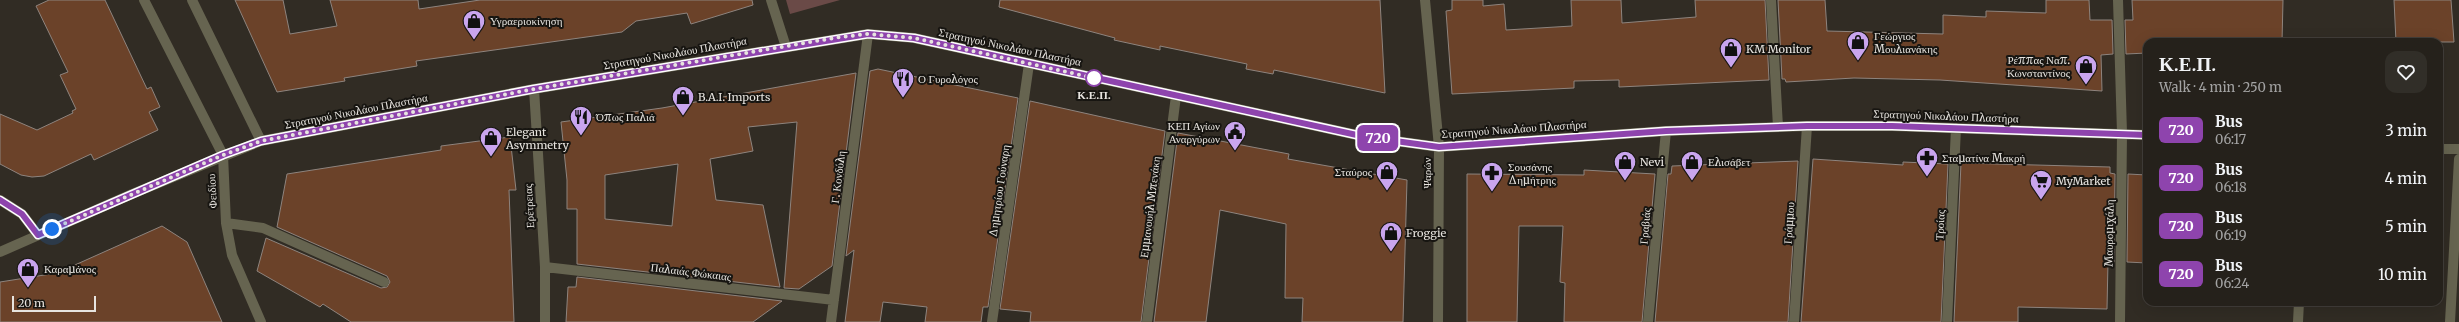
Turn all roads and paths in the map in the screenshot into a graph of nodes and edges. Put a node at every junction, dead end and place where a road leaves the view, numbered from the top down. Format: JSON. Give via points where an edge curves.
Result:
{"nodes":[{"id":1,"x":144,"y":0,"type":"edge"},
{"id":2,"x":192,"y":0,"type":"edge"},
{"id":3,"x":771,"y":0,"type":"edge"},
{"id":4,"x":1425,"y":0,"type":"edge"},
{"id":5,"x":1771,"y":0,"type":"edge"},
{"id":6,"x":2118,"y":0,"type":"edge"},
{"id":7,"x":868,"y":34,"type":"junction"},
{"id":8,"x":786,"y":47,"type":"junction"},
{"id":9,"x":1029,"y":64,"type":"junction"},
{"id":10,"x":534,"y":89,"type":"junction"},
{"id":11,"x":1176,"y":96,"type":"junction"},
{"id":12,"x":1807,"y":126,"type":"junction"},
{"id":13,"x":1778,"y":127,"type":"junction"},
{"id":14,"x":1956,"y":128,"type":"junction"},
{"id":15,"x":1666,"y":131,"type":"junction"},
{"id":16,"x":2122,"y":133,"type":"junction"},
{"id":17,"x":2143,"y":135,"type":"edge"},
{"id":18,"x":261,"y":141,"type":"junction"},
{"id":19,"x":1439,"y":147,"type":"junction"},
{"id":20,"x":2443,"y":149,"type":"edge"},
{"id":21,"x":2459,"y":149,"type":"edge"},
{"id":22,"x":223,"y":155,"type":"junction"},
{"id":23,"x":2459,"y":159,"type":"edge"},
{"id":24,"x":0,"y":200,"type":"edge"},
{"id":25,"x":226,"y":223,"type":"junction"},
{"id":26,"x":38,"y":235,"type":"junction"},
{"id":27,"x":0,"y":252,"type":"edge"},
{"id":28,"x":545,"y":267,"type":"junction"},
{"id":29,"x":384,"y":282,"type":"dead end"},
{"id":30,"x":834,"y":300,"type":"junction"},
{"id":31,"x":2299,"y":306,"type":"edge"},
{"id":32,"x":261,"y":322,"type":"edge"},
{"id":33,"x":545,"y":322,"type":"edge"},
{"id":34,"x":831,"y":322,"type":"edge"},
{"id":35,"x":992,"y":322,"type":"edge"},
{"id":36,"x":1147,"y":322,"type":"edge"},
{"id":37,"x":1438,"y":322,"type":"edge"},
{"id":38,"x":1648,"y":322,"type":"edge"},
{"id":39,"x":1794,"y":322,"type":"edge"},
{"id":40,"x":1947,"y":322,"type":"edge"},
{"id":41,"x":2120,"y":322,"type":"edge"},
{"id":42,"x":2298,"y":322,"type":"edge"},
{"id":43,"x":2450,"y":322,"type":"edge"}],
"edges":[{"from":1,"to":22,"type":"street","name":"Φειδίου"},
{"from":2,"to":18,"type":"street"},
{"from":3,"to":8,"type":"street"},
{"from":4,"to":19,"type":"street","name":"Ψαρών"},
{"from":5,"to":13,"type":"street"},
{"from":6,"to":16,"type":"street","name":"Μαυρομιχάλη"},
{"from":7,"to":8,"type":"street","name":"Στρατηγού Νικολάου Πλαστήρα"},
{"from":7,"to":9,"type":"street","name":"Στρατηγού Νικολάου Πλαστήρα","via":[[914,38]]},
{"from":7,"to":30,"type":"street","name":"Γ. Κονδύλη"},
{"from":8,"to":10,"type":"street","name":"Στρατηγού Νικολάου Πλαστήρα"},
{"from":9,"to":11,"type":"street","name":"Στρατηγού Νικολάου Πλαστήρα"},
{"from":9,"to":35,"type":"street","name":"Δημητρίου Γούναρη"},
{"from":10,"to":18,"type":"street","name":"Στρατηγού Νικολάου Πλαστήρα"},
{"from":10,"to":28,"type":"street","name":"Ερέτρειας"},
{"from":11,"to":19,"type":"street","name":"Στρατηγού Νικολάου Πλαστήρα","via":[[1366,137]]},
{"from":11,"to":36,"type":"street","name":"Εμμανουήλ Μπενάκη"},
{"from":12,"to":13,"type":"street","name":"Στρατηγού Νικολάου Πλαστήρα"},
{"from":12,"to":14,"type":"street","name":"Στρατηγού Νικολάου Πλαστήρα"},
{"from":12,"to":39,"type":"street","name":"Γράμμου"},
{"from":13,"to":15,"type":"street","name":"Στρατηγού Νικολάου Πλαστήρα"},
{"from":14,"to":16,"type":"street","name":"Στρατηγού Νικολάου Πλαστήρα"},
{"from":14,"to":40,"type":"street","name":"Τροίας"},
{"from":15,"to":19,"type":"street","name":"Στρατηγού Νικολάου Πλαστήρα"},
{"from":15,"to":38,"type":"street","name":"Γραβιάς"},
{"from":16,"to":17,"type":"street","name":"Στρατηγού Νικολάου Πλαστήρα"},
{"from":16,"to":41,"type":"street","name":"Μαυρομιχάλη"},
{"from":18,"to":22,"type":"street","name":"Στρατηγού Νικολάου Πλαστήρα"},
{"from":19,"to":37,"type":"street","name":"Ψαρών"},
{"from":20,"to":21,"type":"street"},
{"from":22,"to":25,"type":"street","name":"Φειδίου"},
{"from":22,"to":26,"type":"street","name":"Στρατηγού Νικολάου Πλαστήρα"},
{"from":23,"to":43,"type":"street"},
{"from":24,"to":26,"type":"street","via":[[22,214]]},
{"from":25,"to":29,"type":"street","via":[[263,228]]},
{"from":25,"to":32,"type":"street","name":"Φειδίου","via":[[232,255]]},
{"from":26,"to":27,"type":"street","name":"Στρατηγού Νικολάου Πλαστήρα"},
{"from":28,"to":30,"type":"street","name":"Παλαιάς Φώκαιας"},
{"from":28,"to":33,"type":"street","name":"Ερέτρειας"},
{"from":30,"to":34,"type":"street","name":"Γ. Κονδύλη"},
{"from":31,"to":42,"type":"street"}]}
